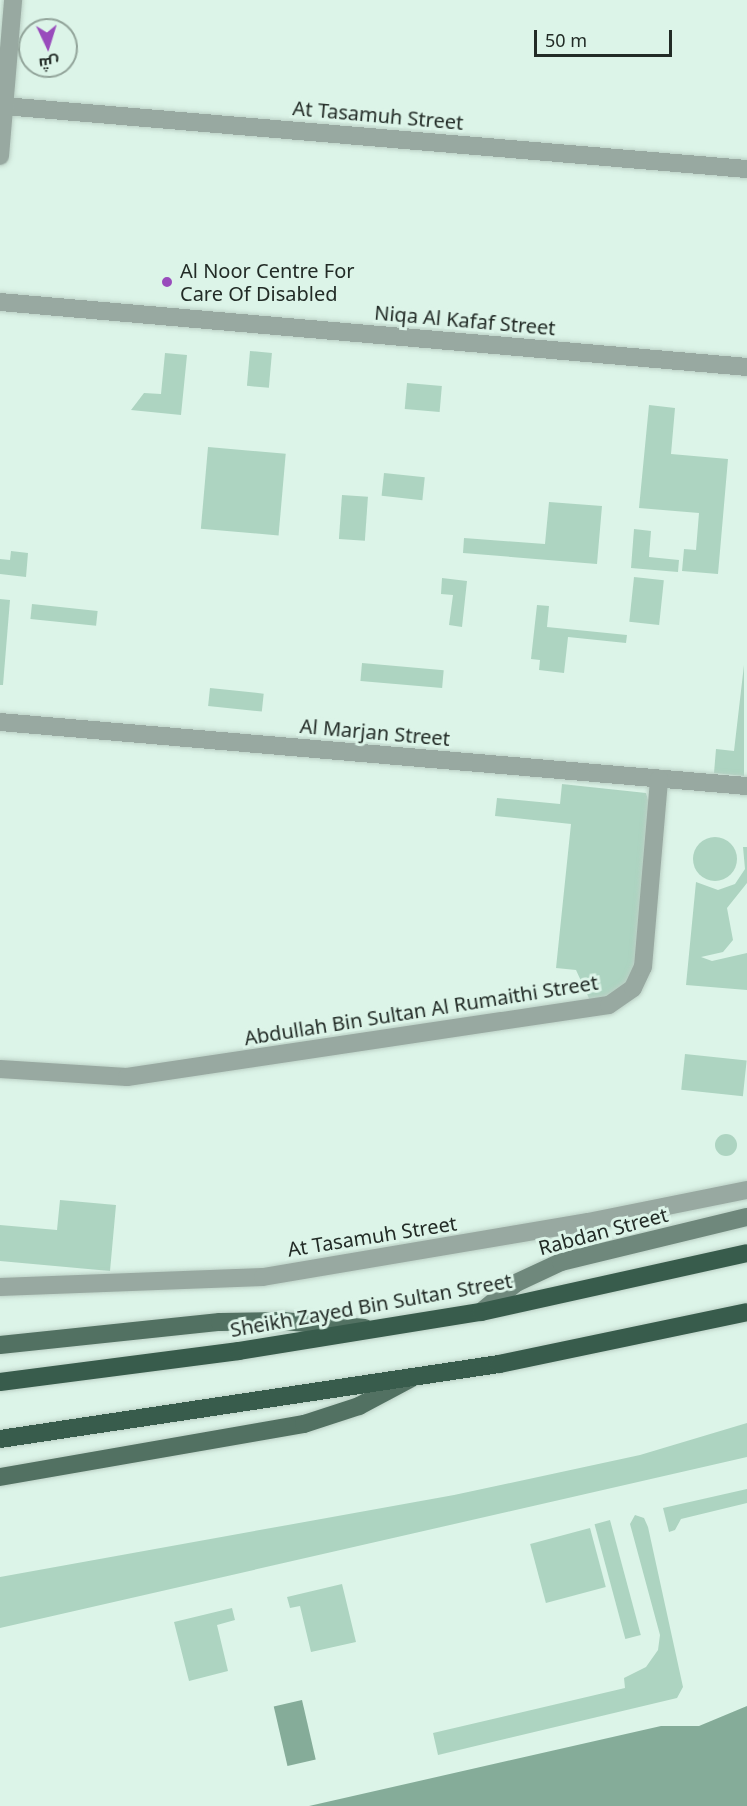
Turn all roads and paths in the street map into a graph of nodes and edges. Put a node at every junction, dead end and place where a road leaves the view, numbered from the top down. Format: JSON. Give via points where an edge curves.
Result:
{"nodes":[{"id":1,"x":13,"y":0,"type":"edge"},
{"id":2,"x":4,"y":106,"type":"junction"},
{"id":3,"x":0,"y":156,"type":"edge"},
{"id":4,"x":747,"y":169,"type":"edge"},
{"id":5,"x":0,"y":302,"type":"edge"},
{"id":6,"x":747,"y":367,"type":"edge"},
{"id":7,"x":0,"y":722,"type":"edge"},
{"id":8,"x":659,"y":779,"type":"junction"},
{"id":9,"x":747,"y":786,"type":"edge"},
{"id":10,"x":0,"y":1070,"type":"edge"},
{"id":11,"x":747,"y":1190,"type":"edge"},
{"id":12,"x":747,"y":1217,"type":"edge"},
{"id":13,"x":747,"y":1253,"type":"edge"},
{"id":14,"x":0,"y":1287,"type":"edge"},
{"id":15,"x":481,"y":1312,"type":"junction"},
{"id":16,"x":747,"y":1312,"type":"edge"},
{"id":17,"x":375,"y":1329,"type":"junction"},
{"id":18,"x":0,"y":1345,"type":"edge"},
{"id":19,"x":410,"y":1379,"type":"junction"},
{"id":20,"x":0,"y":1382,"type":"edge"},
{"id":21,"x":0,"y":1439,"type":"edge"},
{"id":22,"x":0,"y":1477,"type":"edge"}],
"edges":[{"from":1,"to":2,"type":"street"},
{"from":2,"to":3,"type":"street"},
{"from":2,"to":4,"type":"street","name":"At Tasamuh Street"},
{"from":5,"to":6,"type":"street","name":"Niqa Al Kafaf Street"},
{"from":7,"to":8,"type":"street","name":"Al Marjan Street"},
{"from":8,"to":9,"type":"street","name":"Al Marjan Street"},
{"from":8,"to":10,"type":"street","name":"Abdullah Bin Sultan Al Rumaithi Street","via":[[643,967],[633,988],[609,1005],[127,1077]]},
{"from":11,"to":14,"type":"street","name":"At Tasamuh Street","via":[[588,1222],[263,1277]]},
{"from":12,"to":15,"type":"main road","name":"Rabdan Street","via":[[561,1262],[516,1283]]},
{"from":13,"to":15,"type":"highway","name":"Sheikh Zayed Bin Sultan Street"},
{"from":15,"to":17,"type":"highway","name":"Sheikh Zayed Bin Sultan Street"},
{"from":16,"to":19,"type":"highway"},
{"from":17,"to":18,"type":"main road","via":[[251,1321]]},
{"from":17,"to":20,"type":"highway","name":"Sheikh Zayed Bin Sultan Street"},
{"from":19,"to":21,"type":"highway"},
{"from":19,"to":22,"type":"main road","via":[[359,1406],[304,1424]]}]}
